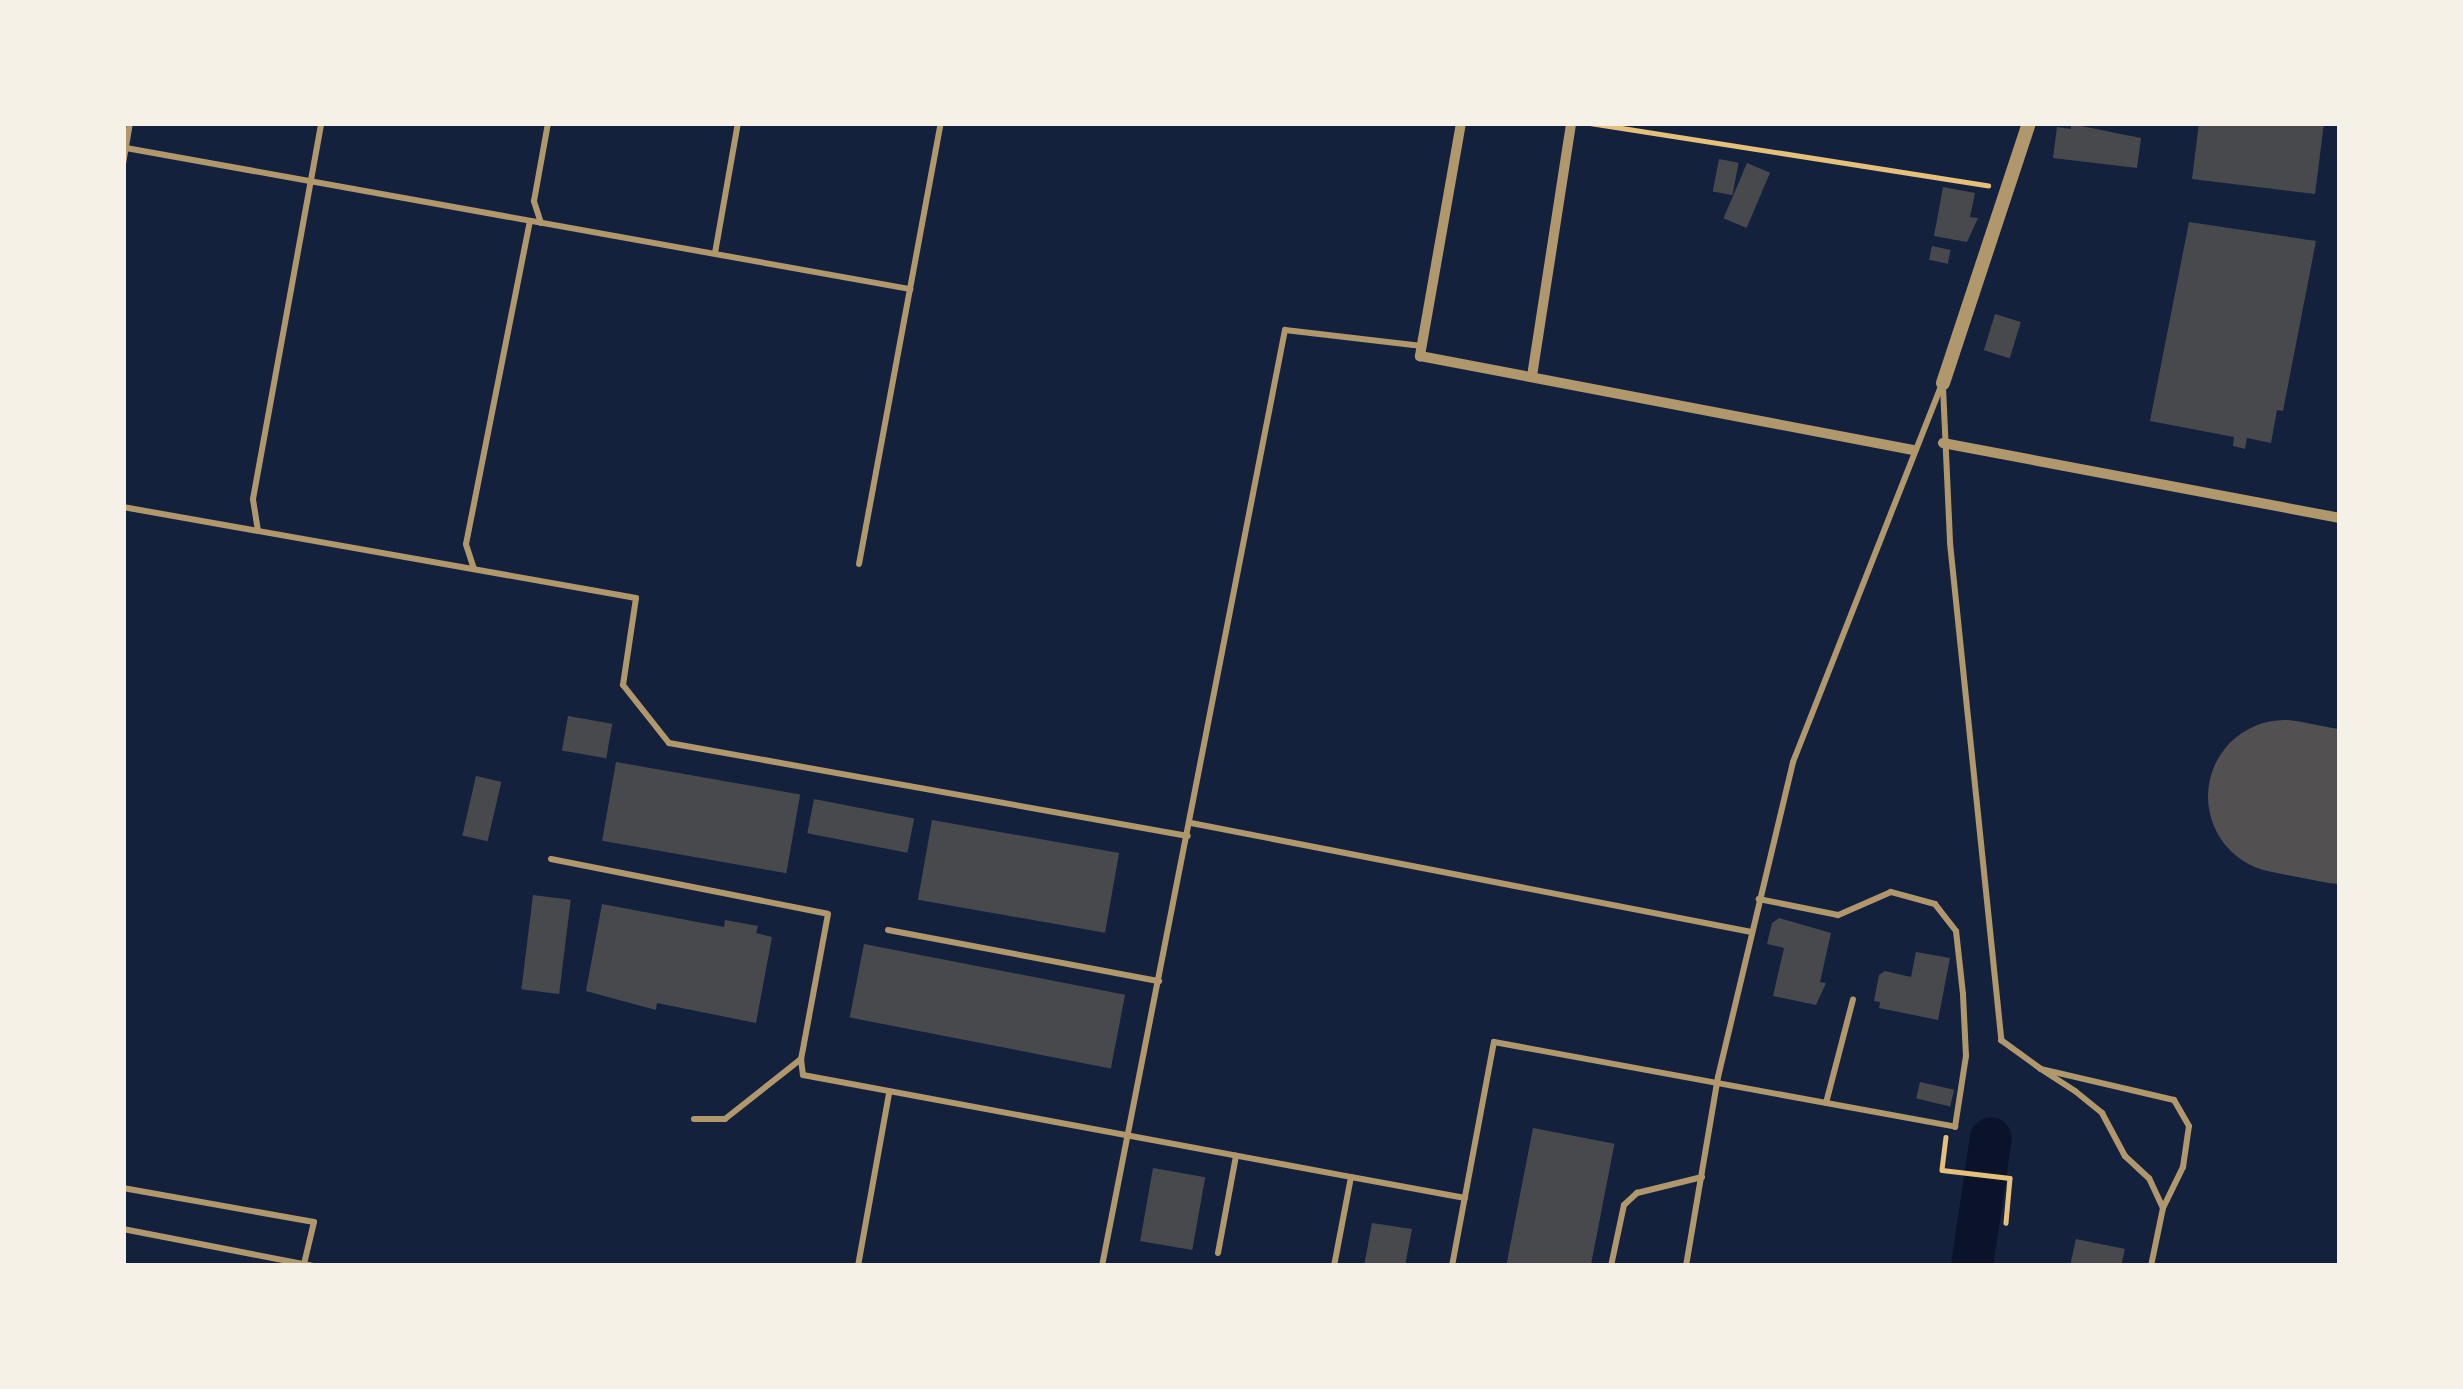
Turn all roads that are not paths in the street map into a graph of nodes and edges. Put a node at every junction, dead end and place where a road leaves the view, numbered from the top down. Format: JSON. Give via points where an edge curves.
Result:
{"nodes":[{"id":1,"x":130,"y":123,"type":"edge"},
{"id":2,"x":321,"y":123,"type":"edge"},
{"id":3,"x":548,"y":123,"type":"edge"},
{"id":4,"x":738,"y":123,"type":"edge"},
{"id":5,"x":941,"y":123,"type":"edge"},
{"id":6,"x":1461,"y":123,"type":"edge"},
{"id":7,"x":1571,"y":123,"type":"edge"},
{"id":8,"x":2029,"y":123,"type":"edge"},
{"id":9,"x":126,"y":148,"type":"edge"},
{"id":10,"x":123,"y":164,"type":"edge"},
{"id":11,"x":310,"y":181,"type":"junction"},
{"id":12,"x":530,"y":220,"type":"junction"},
{"id":13,"x":541,"y":223,"type":"junction"},
{"id":14,"x":715,"y":254,"type":"junction"},
{"id":15,"x":910,"y":289,"type":"junction"},
{"id":16,"x":1422,"y":346,"type":"junction"},
{"id":17,"x":1532,"y":376,"type":"junction"},
{"id":18,"x":1943,"y":383,"type":"junction"},
{"id":19,"x":1943,"y":443,"type":"junction"},
{"id":20,"x":1913,"y":450,"type":"junction"},
{"id":21,"x":123,"y":507,"type":"edge"},
{"id":22,"x":2340,"y":518,"type":"edge"},
{"id":23,"x":258,"y":531,"type":"junction"},
{"id":24,"x":859,"y":564,"type":"dead end"},
{"id":25,"x":475,"y":569,"type":"junction"},
{"id":26,"x":1191,"y":823,"type":"junction"},
{"id":27,"x":1188,"y":836,"type":"junction"},
{"id":28,"x":551,"y":859,"type":"dead end"},
{"id":29,"x":1759,"y":899,"type":"junction"},
{"id":30,"x":888,"y":930,"type":"dead end"},
{"id":31,"x":1751,"y":932,"type":"junction"},
{"id":32,"x":1159,"y":981,"type":"junction"},
{"id":33,"x":1853,"y":999,"type":"dead end"},
{"id":34,"x":801,"y":1059,"type":"junction"},
{"id":35,"x":2041,"y":1069,"type":"junction"},
{"id":36,"x":1718,"y":1083,"type":"junction"},
{"id":37,"x":889,"y":1093,"type":"junction"},
{"id":38,"x":1826,"y":1103,"type":"junction"},
{"id":39,"x":694,"y":1119,"type":"dead end"},
{"id":40,"x":1128,"y":1136,"type":"junction"},
{"id":41,"x":1236,"y":1156,"type":"junction"},
{"id":42,"x":1351,"y":1177,"type":"junction"},
{"id":43,"x":1702,"y":1177,"type":"junction"},
{"id":44,"x":123,"y":1188,"type":"edge"},
{"id":45,"x":1465,"y":1198,"type":"junction"},
{"id":46,"x":2163,"y":1208,"type":"junction"},
{"id":47,"x":123,"y":1229,"type":"edge"},
{"id":48,"x":230,"y":1250,"type":"junction"},
{"id":49,"x":1218,"y":1253,"type":"dead end"},
{"id":50,"x":309,"y":1265,"type":"edge"},
{"id":51,"x":227,"y":1266,"type":"edge"},
{"id":52,"x":858,"y":1266,"type":"edge"},
{"id":53,"x":1102,"y":1266,"type":"edge"},
{"id":54,"x":1334,"y":1266,"type":"edge"},
{"id":55,"x":1452,"y":1266,"type":"edge"},
{"id":56,"x":1611,"y":1266,"type":"edge"},
{"id":57,"x":1686,"y":1266,"type":"edge"},
{"id":58,"x":2151,"y":1266,"type":"edge"}],
"edges":[{"from":1,"to":9,"type":"lane"},
{"from":2,"to":11,"type":"lane"},
{"from":3,"to":13,"type":"lane","via":[[534,201]]},
{"from":4,"to":14,"type":"lane"},
{"from":5,"to":15,"type":"lane"},
{"from":6,"to":16,"type":"street"},
{"from":7,"to":17,"type":"street"},
{"from":8,"to":18,"type":"street"},
{"from":9,"to":10,"type":"lane"},
{"from":9,"to":11,"type":"lane"},
{"from":11,"to":12,"type":"lane"},
{"from":11,"to":23,"type":"lane","via":[[254,499]]},
{"from":12,"to":13,"type":"lane"},
{"from":12,"to":25,"type":"lane","via":[[466,544]]},
{"from":13,"to":14,"type":"lane"},
{"from":14,"to":15,"type":"lane"},
{"from":15,"to":24,"type":"lane"},
{"from":16,"to":17,"type":"street","via":[[1420,356]]},
{"from":16,"to":26,"type":"lane","via":[[1285,329]]},
{"from":17,"to":20,"type":"street"},
{"from":18,"to":19,"type":"lane"},
{"from":18,"to":20,"type":"lane"},
{"from":19,"to":22,"type":"street"},
{"from":19,"to":35,"type":"lane","via":[[2001,1040]]},
{"from":20,"to":29,"type":"lane","via":[[1818,689]]},
{"from":21,"to":23,"type":"lane"},
{"from":23,"to":25,"type":"lane"},
{"from":25,"to":27,"type":"lane","via":[[636,598],[623,685],[669,742]]},
{"from":26,"to":27,"type":"lane"},
{"from":26,"to":31,"type":"lane"},
{"from":27,"to":32,"type":"lane"},
{"from":28,"to":34,"type":"lane","via":[[828,914]]},
{"from":29,"to":31,"type":"lane"},
{"from":29,"to":38,"type":"lane","via":[[1838,915],[1891,892],[1935,904],[1956,931],[1966,1056],[1955,1127]]},
{"from":30,"to":32,"type":"lane"},
{"from":31,"to":36,"type":"lane"},
{"from":32,"to":40,"type":"lane"},
{"from":33,"to":38,"type":"lane"},
{"from":34,"to":37,"type":"lane","via":[[803,1076]]},
{"from":34,"to":39,"type":"lane","via":[[724,1119]]},
{"from":35,"to":46,"type":"lane","via":[[2102,1113]]},
{"from":35,"to":46,"type":"lane","via":[[2174,1100],[2189,1126],[2183,1167]]},
{"from":36,"to":38,"type":"lane"},
{"from":36,"to":43,"type":"lane"},
{"from":36,"to":45,"type":"lane","via":[[1494,1042]]},
{"from":37,"to":40,"type":"lane"},
{"from":37,"to":52,"type":"lane"},
{"from":40,"to":41,"type":"lane"},
{"from":40,"to":53,"type":"lane"},
{"from":41,"to":42,"type":"lane"},
{"from":41,"to":49,"type":"lane"},
{"from":42,"to":45,"type":"lane"},
{"from":42,"to":54,"type":"lane"},
{"from":43,"to":56,"type":"lane","via":[[1637,1193],[1624,1205]]},
{"from":43,"to":57,"type":"lane"},
{"from":44,"to":50,"type":"lane","via":[[314,1222]]},
{"from":45,"to":55,"type":"lane"},
{"from":46,"to":58,"type":"lane"},
{"from":47,"to":48,"type":"lane"},
{"from":48,"to":50,"type":"lane"},
{"from":48,"to":51,"type":"lane"}]}
